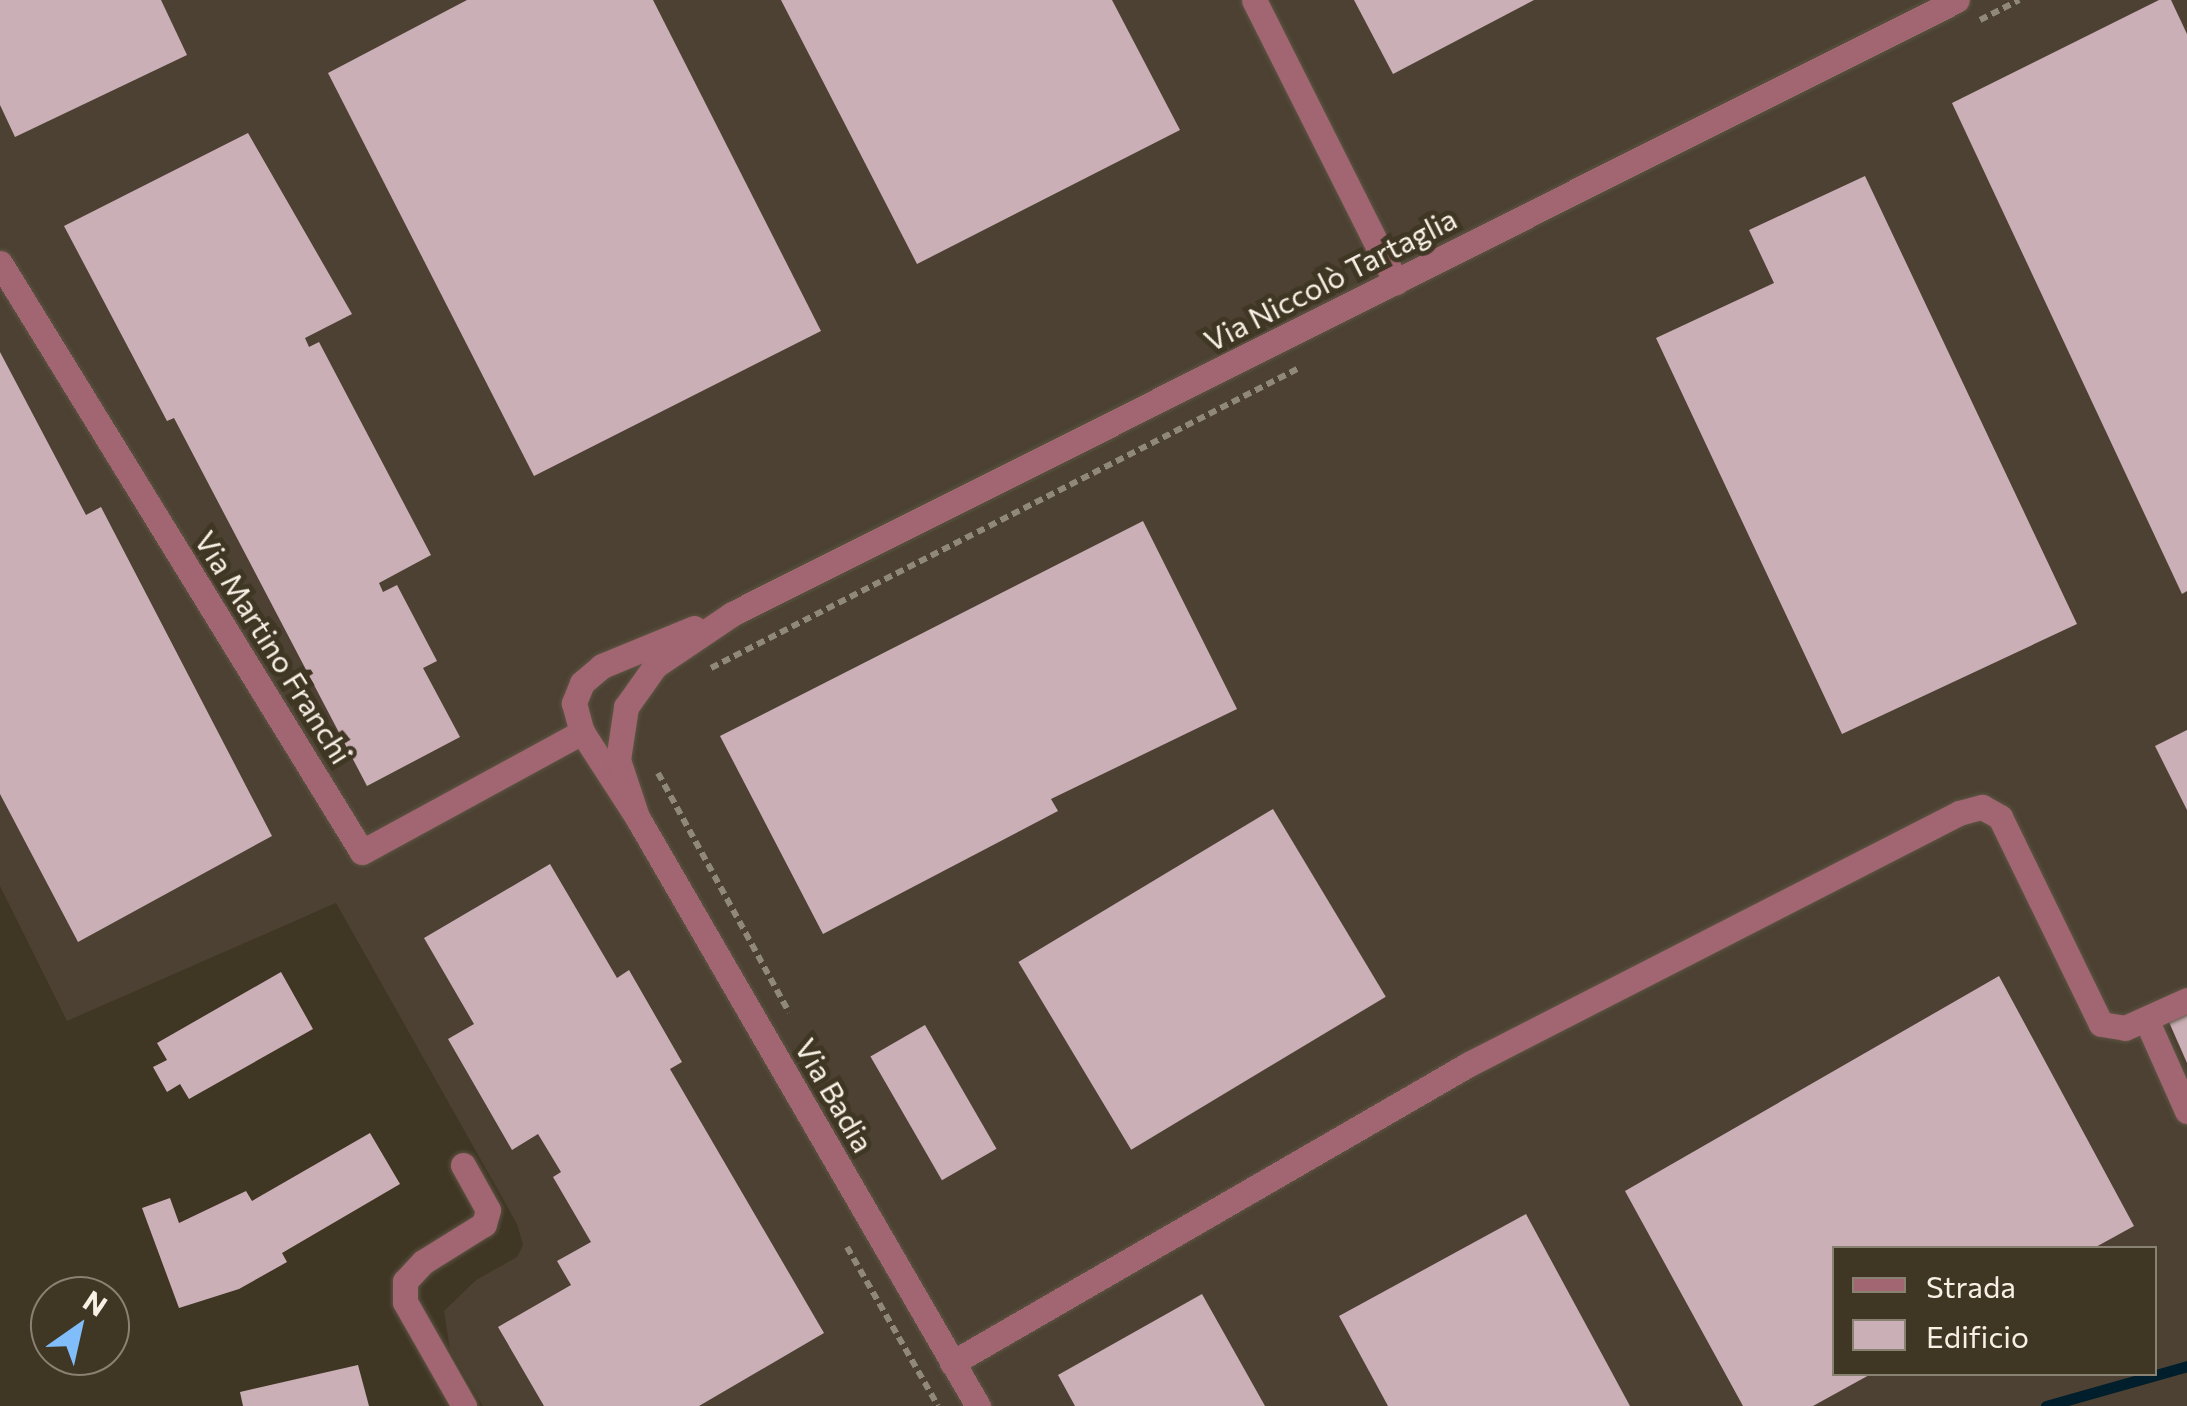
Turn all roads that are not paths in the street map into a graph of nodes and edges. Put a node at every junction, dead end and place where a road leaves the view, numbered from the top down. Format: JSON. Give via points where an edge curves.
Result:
{"nodes":[{"id":1,"x":1254,"y":0,"type":"edge"},
{"id":2,"x":1957,"y":0,"type":"edge"},
{"id":3,"x":0,"y":263,"type":"edge"},
{"id":4,"x":1396,"y":282,"type":"junction"},
{"id":5,"x":732,"y":614,"type":"junction"},
{"id":6,"x":574,"y":704,"type":"joint"},
{"id":7,"x":626,"y":707,"type":"joint"},
{"id":8,"x":582,"y":732,"type":"junction"},
{"id":9,"x":637,"y":817,"type":"junction"},
{"id":10,"x":2187,"y":1000,"type":"edge"},
{"id":11,"x":2146,"y":1019,"type":"junction"},
{"id":12,"x":2187,"y":1111,"type":"edge"},
{"id":13,"x":463,"y":1165,"type":"dead end"},
{"id":14,"x":952,"y":1364,"type":"junction"},
{"id":15,"x":464,"y":1406,"type":"edge"},
{"id":16,"x":978,"y":1406,"type":"edge"}],
"edges":[{"from":1,"to":4,"type":"street"},
{"from":2,"to":4,"type":"street","name":"Via Niccolò Tartaglia"},
{"from":3,"to":8,"type":"street","name":"Via Martino Franchi","via":[[362,852]]},
{"from":4,"to":5,"type":"street","name":"Via Niccolò Tartaglia"},
{"from":5,"to":6,"type":"street","name":"Via Niccolò Tartaglia","via":[[602,666],[582,683]]},
{"from":5,"to":7,"type":"street","name":"Via Niccolò Tartaglia","via":[[655,666]]},
{"from":6,"to":8,"type":"street","name":"Via Badia"},
{"from":7,"to":9,"type":"street","name":"Via Badia","via":[[618,760]]},
{"from":8,"to":9,"type":"street","name":"Via Badia"},
{"from":9,"to":14,"type":"street","name":"Via Badia"},
{"from":10,"to":11,"type":"street"},
{"from":11,"to":12,"type":"street"},
{"from":11,"to":14,"type":"street","via":[[2117,1029],[2102,1024],[2000,817],[1982,807],[1959,812],[1469,1064]]},
{"from":13,"to":15,"type":"street","via":[[488,1210],[484,1224],[423,1262],[405,1281],[405,1302]]},
{"from":14,"to":16,"type":"street","name":"Via Badia"}]}
